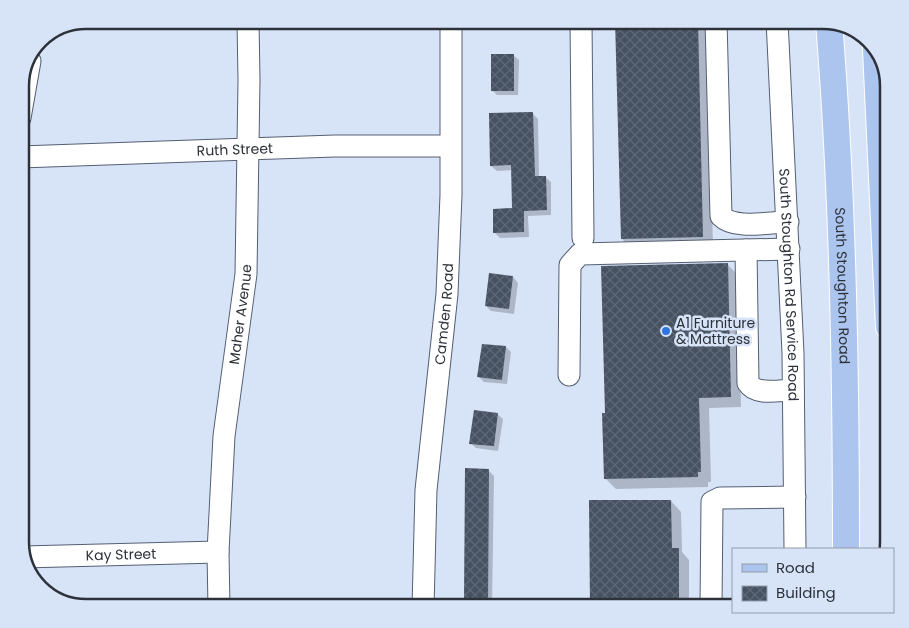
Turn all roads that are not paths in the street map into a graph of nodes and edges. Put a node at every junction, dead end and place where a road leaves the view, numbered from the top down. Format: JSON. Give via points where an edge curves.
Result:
{"nodes":[{"id":1,"x":248,"y":29,"type":"edge"},
{"id":2,"x":450,"y":29,"type":"edge"},
{"id":3,"x":581,"y":29,"type":"edge"},
{"id":4,"x":716,"y":29,"type":"edge"},
{"id":5,"x":777,"y":29,"type":"edge"},
{"id":6,"x":829,"y":29,"type":"edge"},
{"id":7,"x":877,"y":67,"type":"edge"},
{"id":8,"x":880,"y":135,"type":"edge"},
{"id":9,"x":450,"y":146,"type":"junction"},
{"id":10,"x":248,"y":148,"type":"junction"},
{"id":11,"x":29,"y":157,"type":"edge"},
{"id":12,"x":788,"y":222,"type":"junction"},
{"id":13,"x":583,"y":238,"type":"dead end"},
{"id":14,"x":789,"y":249,"type":"junction"},
{"id":15,"x":746,"y":250,"type":"junction"},
{"id":16,"x":569,"y":375,"type":"dead end"},
{"id":17,"x":793,"y":390,"type":"junction"},
{"id":18,"x":795,"y":497,"type":"junction"},
{"id":19,"x":795,"y":548,"type":"edge"},
{"id":20,"x":846,"y":548,"type":"edge"},
{"id":21,"x":218,"y":552,"type":"junction"},
{"id":22,"x":31,"y":557,"type":"edge"},
{"id":23,"x":219,"y":599,"type":"edge"},
{"id":24,"x":423,"y":599,"type":"edge"},
{"id":25,"x":712,"y":599,"type":"edge"}],
"edges":[{"from":1,"to":10,"type":"street","name":"Maher Avenue"},
{"from":2,"to":9,"type":"street","name":"Camden Road"},
{"from":3,"to":13,"type":"street"},
{"from":4,"to":12,"type":"street","via":[[721,216],[726,222]]},
{"from":5,"to":12,"type":"street","name":"South Stoughton Rd Service Road"},
{"from":6,"to":20,"type":"main road","name":"South Stoughton Road","via":[[841,220]]},
{"from":7,"to":8,"type":"main road"},
{"from":9,"to":10,"type":"street","name":"Ruth Street"},
{"from":9,"to":24,"type":"street","name":"Camden Road","via":[[447,294],[426,490]]},
{"from":10,"to":11,"type":"street","name":"Ruth Street"},
{"from":10,"to":21,"type":"street","name":"Maher Avenue","via":[[246,274],[224,436]]},
{"from":12,"to":14,"type":"street","name":"South Stoughton Rd Service Road"},
{"from":14,"to":15,"type":"street"},
{"from":14,"to":17,"type":"street","name":"South Stoughton Rd Service Road"},
{"from":15,"to":16,"type":"street","via":[[580,254],[570,265]]},
{"from":15,"to":17,"type":"street","via":[[748,383],[758,391]]},
{"from":17,"to":18,"type":"street","name":"South Stoughton Rd Service Road"},
{"from":18,"to":19,"type":"street","name":"South Stoughton Rd Service Road"},
{"from":18,"to":25,"type":"street","via":[[720,498],[712,502]]},
{"from":21,"to":22,"type":"street","name":"Kay Street"},
{"from":21,"to":23,"type":"street","name":"Maher Avenue"}]}
